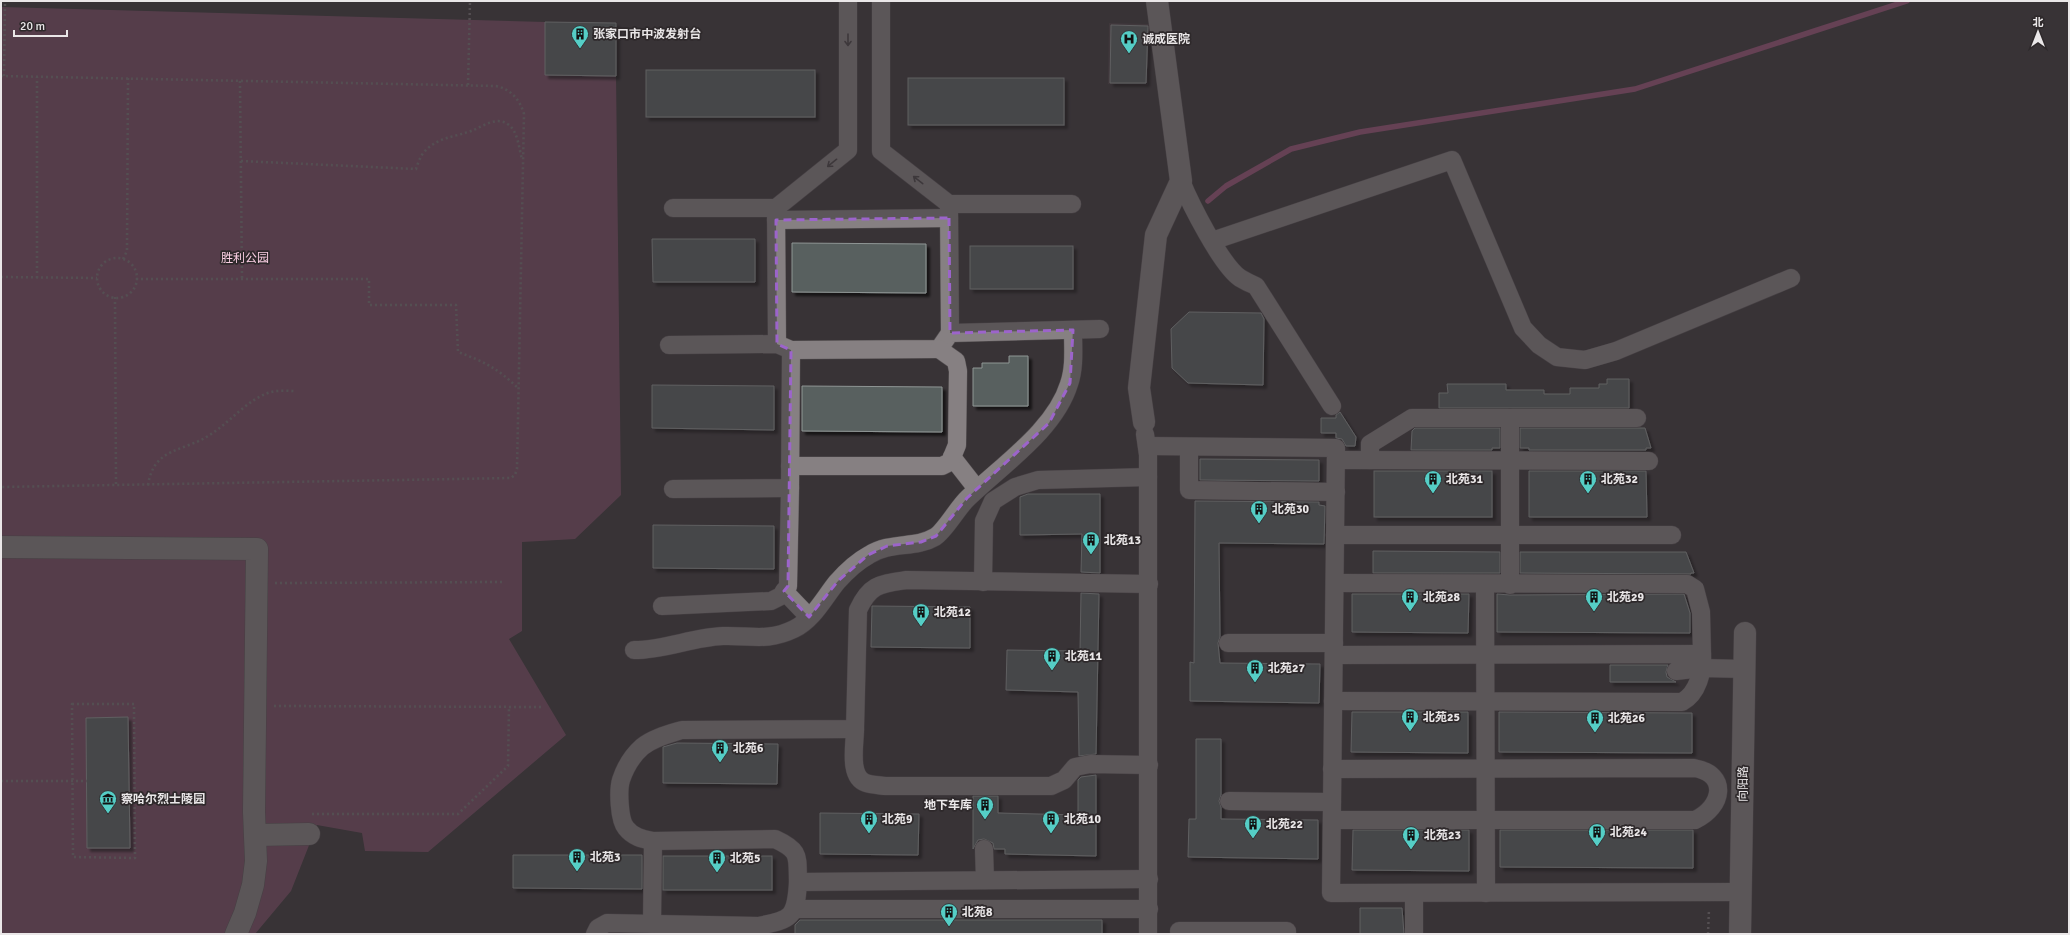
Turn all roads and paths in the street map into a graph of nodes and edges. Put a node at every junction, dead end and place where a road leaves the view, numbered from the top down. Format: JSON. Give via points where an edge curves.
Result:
{"nodes":[{"id":1,"x":5,"y":1,"type":"edge"},
{"id":2,"x":470,"y":1,"type":"edge"},
{"id":3,"x":848,"y":1,"type":"edge"},
{"id":4,"x":881,"y":1,"type":"edge"},
{"id":5,"x":1157,"y":1,"type":"edge"},
{"id":6,"x":2,"y":76,"type":"edge"},
{"id":7,"x":37,"y":77,"type":"junction"},
{"id":8,"x":128,"y":78,"type":"junction"},
{"id":9,"x":240,"y":81,"type":"junction"},
{"id":10,"x":468,"y":86,"type":"junction"},
{"id":11,"x":241,"y":161,"type":"junction"},
{"id":12,"x":523,"y":164,"type":"junction"},
{"id":13,"x":1182,"y":181,"type":"junction"},
{"id":14,"x":1072,"y":204,"type":"dead end"},
{"id":15,"x":673,"y":208,"type":"dead end"},
{"id":16,"x":949,"y":211,"type":"junction"},
{"id":17,"x":776,"y":214,"type":"junction"},
{"id":18,"x":1212,"y":241,"type":"junction"},
{"id":19,"x":123,"y":259,"type":"junction"},
{"id":20,"x":1,"y":277,"type":"edge"},
{"id":21,"x":36,"y":278,"type":"junction"},
{"id":22,"x":97,"y":278,"type":"junction"},
{"id":23,"x":1791,"y":278,"type":"dead end"},
{"id":24,"x":136,"y":279,"type":"junction"},
{"id":25,"x":242,"y":279,"type":"junction"},
{"id":26,"x":115,"y":297,"type":"junction"},
{"id":27,"x":1073,"y":330,"type":"junction"},
{"id":28,"x":1100,"y":330,"type":"dead end"},
{"id":29,"x":950,"y":333,"type":"junction"},
{"id":30,"x":669,"y":345,"type":"dead end"},
{"id":31,"x":784,"y":347,"type":"junction"},
{"id":32,"x":939,"y":349,"type":"junction"},
{"id":33,"x":518,"y":388,"type":"junction"},
{"id":34,"x":296,"y":391,"type":"dead end"},
{"id":35,"x":1332,"y":406,"type":"dead end"},
{"id":36,"x":1510,"y":418,"type":"junction"},
{"id":37,"x":1637,"y":418,"type":"dead end"},
{"id":38,"x":1144,"y":422,"type":"joint"},
{"id":39,"x":1147,"y":446,"type":"junction"},
{"id":40,"x":1189,"y":447,"type":"junction"},
{"id":41,"x":952,"y":458,"type":"junction"},
{"id":42,"x":1336,"y":460,"type":"junction"},
{"id":43,"x":1370,"y":460,"type":"junction"},
{"id":44,"x":1510,"y":460,"type":"junction"},
{"id":45,"x":1649,"y":461,"type":"dead end"},
{"id":46,"x":790,"y":466,"type":"junction"},
{"id":47,"x":1148,"y":477,"type":"junction"},
{"id":48,"x":116,"y":485,"type":"junction"},
{"id":49,"x":148,"y":485,"type":"junction"},
{"id":50,"x":1,"y":487,"type":"edge"},
{"id":51,"x":790,"y":488,"type":"junction"},
{"id":52,"x":673,"y":489,"type":"dead end"},
{"id":53,"x":977,"y":489,"type":"junction"},
{"id":54,"x":1336,"y":492,"type":"junction"},
{"id":55,"x":1335,"y":534,"type":"junction"},
{"id":56,"x":1510,"y":535,"type":"junction"},
{"id":57,"x":1672,"y":535,"type":"dead end"},
{"id":58,"x":1,"y":547,"type":"edge"},
{"id":59,"x":504,"y":582,"type":"dead end"},
{"id":60,"x":982,"y":582,"type":"junction"},
{"id":61,"x":1335,"y":582,"type":"junction"},
{"id":62,"x":256,"y":583,"type":"junction"},
{"id":63,"x":1149,"y":584,"type":"junction"},
{"id":64,"x":1485,"y":585,"type":"junction"},
{"id":65,"x":1510,"y":585,"type":"junction"},
{"id":66,"x":784,"y":591,"type":"junction"},
{"id":67,"x":662,"y":606,"type":"dead end"},
{"id":68,"x":809,"y":617,"type":"junction"},
{"id":69,"x":1745,"y":633,"type":"dead end"},
{"id":70,"x":1228,"y":643,"type":"dead end"},
{"id":71,"x":1334,"y":649,"type":"junction"},
{"id":72,"x":634,"y":650,"type":"dead end"},
{"id":73,"x":1485,"y":654,"type":"junction"},
{"id":74,"x":1702,"y":661,"type":"junction"},
{"id":75,"x":1744,"y":669,"type":"junction"},
{"id":76,"x":1676,"y":671,"type":"dead end"},
{"id":77,"x":1333,"y":701,"type":"junction"},
{"id":78,"x":1485,"y":701,"type":"junction"},
{"id":79,"x":255,"y":706,"type":"junction"},
{"id":80,"x":508,"y":707,"type":"junction"},
{"id":81,"x":542,"y":707,"type":"dead end"},
{"id":82,"x":855,"y":729,"type":"junction"},
{"id":83,"x":1149,"y":765,"type":"junction"},
{"id":84,"x":1332,"y":769,"type":"junction"},
{"id":85,"x":1486,"y":769,"type":"junction"},
{"id":86,"x":1,"y":781,"type":"edge"},
{"id":87,"x":72,"y":781,"type":"junction"},
{"id":88,"x":87,"y":781,"type":"dead end"},
{"id":89,"x":1718,"y":790,"type":"junction"},
{"id":90,"x":1742,"y":790,"type":"junction"},
{"id":91,"x":1229,"y":801,"type":"dead end"},
{"id":92,"x":1332,"y":802,"type":"junction"},
{"id":93,"x":1332,"y":820,"type":"junction"},
{"id":94,"x":1486,"y":821,"type":"junction"},
{"id":95,"x":309,"y":834,"type":"joint"},
{"id":96,"x":256,"y":835,"type":"junction"},
{"id":97,"x":652,"y":841,"type":"junction"},
{"id":98,"x":984,"y":849,"type":"dead end"},
{"id":99,"x":1149,"y":879,"type":"junction"},
{"id":100,"x":984,"y":880,"type":"junction"},
{"id":101,"x":798,"y":882,"type":"junction"},
{"id":102,"x":1709,"y":892,"type":"junction"},
{"id":103,"x":1741,"y":892,"type":"junction"},
{"id":104,"x":1486,"y":893,"type":"junction"},
{"id":105,"x":1414,"y":894,"type":"junction"},
{"id":106,"x":1149,"y":908,"type":"junction"},
{"id":107,"x":794,"y":909,"type":"junction"},
{"id":108,"x":652,"y":924,"type":"junction"},
{"id":109,"x":1180,"y":930,"type":"dead end"},
{"id":110,"x":236,"y":934,"type":"edge"},
{"id":111,"x":595,"y":934,"type":"edge"},
{"id":112,"x":1148,"y":934,"type":"edge"},
{"id":113,"x":1287,"y":934,"type":"edge"},
{"id":114,"x":1414,"y":934,"type":"edge"},
{"id":115,"x":1708,"y":934,"type":"edge"},
{"id":116,"x":1740,"y":934,"type":"edge"}],
"edges":[{"from":1,"to":6,"type":"path"},
{"from":2,"to":10,"type":"path"},
{"from":3,"to":17,"type":"street","one_way":true,"via":[[848,150]]},
{"from":16,"to":4,"type":"street","one_way":true,"via":[[881,151]]},
{"from":5,"to":13,"type":"street"},
{"from":6,"to":7,"type":"path"},
{"from":7,"to":8,"type":"path"},
{"from":7,"to":21,"type":"path"},
{"from":8,"to":9,"type":"path"},
{"from":8,"to":19,"type":"path","via":[[127,251]]},
{"from":9,"to":10,"type":"path"},
{"from":9,"to":11,"type":"path"},
{"from":10,"to":12,"type":"path","via":[[503,87],[516,98],[524,114]]},
{"from":11,"to":12,"type":"path","via":[[416,169],[425,150],[446,137],[471,131],[490,122],[503,122],[509,125],[516,136]]},
{"from":11,"to":25,"type":"path"},
{"from":12,"to":33,"type":"path"},
{"from":13,"to":18,"type":"street","via":[[1190,204]]},
{"from":13,"to":38,"type":"street","via":[[1156,235],[1139,388]]},
{"from":14,"to":16,"type":"street"},
{"from":15,"to":17,"type":"street"},
{"from":16,"to":17,"type":"street"},
{"from":16,"to":29,"type":"street"},
{"from":17,"to":31,"type":"street"},
{"from":18,"to":23,"type":"street","via":[[1452,160],[1523,328],[1539,345],[1557,357],[1584,360],[1616,351]]},
{"from":18,"to":35,"type":"street","via":[[1239,277],[1256,286]]},
{"from":19,"to":22,"type":"path","via":[[105,262],[100,266]]},
{"from":19,"to":24,"type":"path","via":[[133,266]]},
{"from":20,"to":21,"type":"path"},
{"from":21,"to":22,"type":"path"},
{"from":22,"to":26,"type":"path","via":[[101,290]]},
{"from":24,"to":25,"type":"path"},
{"from":24,"to":26,"type":"path","via":[[131,291],[125,296]]},
{"from":25,"to":33,"type":"path","via":[[369,279],[370,305],[456,305],[458,352],[486,362],[504,374]]},
{"from":26,"to":48,"type":"path"},
{"from":27,"to":28,"type":"street"},
{"from":27,"to":29,"type":"street"},
{"from":27,"to":53,"type":"street","via":[[1070,383],[1062,402],[1049,423]]},
{"from":29,"to":32,"type":"street"},
{"from":30,"to":31,"type":"street"},
{"from":31,"to":32,"type":"street"},
{"from":31,"to":46,"type":"street"},
{"from":32,"to":41,"type":"street","via":[[956,361],[958,371],[957,445]]},
{"from":33,"to":49,"type":"path","via":[[516,469],[515,475],[510,478]]},
{"from":34,"to":49,"type":"path","via":[[272,392],[249,403],[223,427],[166,454],[150,473]]},
{"from":36,"to":37,"type":"street"},
{"from":36,"to":43,"type":"street","via":[[1412,418],[1370,444]]},
{"from":36,"to":44,"type":"street"},
{"from":38,"to":39,"type":"street"},
{"from":39,"to":40,"type":"street"},
{"from":39,"to":47,"type":"street"},
{"from":40,"to":42,"type":"street","via":[[1336,448]]},
{"from":40,"to":54,"type":"street","via":[[1189,490]]},
{"from":41,"to":46,"type":"street","via":[[942,466]]},
{"from":41,"to":53,"type":"street"},
{"from":42,"to":43,"type":"street"},
{"from":42,"to":54,"type":"street"},
{"from":43,"to":44,"type":"street"},
{"from":44,"to":45,"type":"street"},
{"from":44,"to":56,"type":"street"},
{"from":46,"to":51,"type":"street"},
{"from":47,"to":60,"type":"street","via":[[1038,480],[1015,487],[993,501],[984,521]]},
{"from":47,"to":63,"type":"street"},
{"from":48,"to":49,"type":"path"},
{"from":48,"to":50,"type":"path"},
{"from":51,"to":52,"type":"street"},
{"from":51,"to":66,"type":"street","via":[[788,586]]},
{"from":53,"to":68,"type":"street","via":[[955,511],[936,536],[921,542],[887,546],[868,555],[838,581]]},
{"from":54,"to":55,"type":"street"},
{"from":55,"to":56,"type":"street"},
{"from":55,"to":61,"type":"street"},
{"from":56,"to":57,"type":"street"},
{"from":56,"to":65,"type":"street"},
{"from":58,"to":62,"type":"street","via":[[257,549]]},
{"from":59,"to":62,"type":"path"},
{"from":60,"to":63,"type":"street"},
{"from":60,"to":82,"type":"street","via":[[907,580],[882,584],[865,595],[858,610]]},
{"from":61,"to":64,"type":"street"},
{"from":61,"to":71,"type":"street"},
{"from":62,"to":79,"type":"street"},
{"from":63,"to":83,"type":"street"},
{"from":64,"to":65,"type":"street"},
{"from":64,"to":73,"type":"street"},
{"from":65,"to":74,"type":"street","via":[[1687,584],[1695,589],[1700,605]]},
{"from":66,"to":67,"type":"street","via":[[781,596],[771,601]]},
{"from":66,"to":68,"type":"street"},
{"from":68,"to":72,"type":"street","via":[[795,628],[769,638],[724,636],[652,650]]},
{"from":69,"to":75,"type":"street","name":"向阳路"},
{"from":70,"to":71,"type":"street"},
{"from":71,"to":73,"type":"street"},
{"from":71,"to":77,"type":"street"},
{"from":73,"to":74,"type":"street"},
{"from":73,"to":78,"type":"street"},
{"from":74,"to":75,"type":"street"},
{"from":74,"to":76,"type":"street"},
{"from":74,"to":78,"type":"street","via":[[1694,692],[1682,702]]},
{"from":75,"to":90,"type":"street","name":"向阳路"},
{"from":77,"to":78,"type":"street"},
{"from":77,"to":84,"type":"street"},
{"from":78,"to":85,"type":"street"},
{"from":79,"to":80,"type":"path"},
{"from":79,"to":96,"type":"street"},
{"from":80,"to":81,"type":"path"},
{"from":80,"to":95,"type":"path","via":[[508,766],[458,814],[310,814]]},
{"from":82,"to":83,"type":"street","via":[[856,774],[865,783],[885,786],[1051,786],[1064,780],[1075,767],[1090,764]]},
{"from":82,"to":97,"type":"street","via":[[682,730],[662,736],[643,746],[630,760],[621,781],[620,811],[625,827],[638,838]]},
{"from":83,"to":99,"type":"street"},
{"from":84,"to":85,"type":"street"},
{"from":84,"to":92,"type":"street"},
{"from":85,"to":89,"type":"street","via":[[1694,768],[1705,770],[1714,776]]},
{"from":85,"to":94,"type":"street"},
{"from":86,"to":87,"type":"path"},
{"from":87,"to":87,"type":"path","via":[[73,857],[135,858],[134,704],[72,704]]},
{"from":87,"to":88,"type":"path"},
{"from":89,"to":90,"type":"street"},
{"from":89,"to":94,"type":"street","via":[[1713,806],[1695,820]]},
{"from":90,"to":103,"type":"street","name":"向阳路"},
{"from":91,"to":92,"type":"street"},
{"from":92,"to":93,"type":"street"},
{"from":93,"to":94,"type":"street"},
{"from":93,"to":105,"type":"street","via":[[1331,893]]},
{"from":94,"to":104,"type":"street"},
{"from":95,"to":96,"type":"street"},
{"from":96,"to":110,"type":"street","via":[[253,884]]},
{"from":97,"to":101,"type":"street","via":[[775,839],[791,847],[797,856]]},
{"from":97,"to":108,"type":"street"},
{"from":98,"to":100,"type":"street"},
{"from":99,"to":100,"type":"street"},
{"from":99,"to":106,"type":"street"},
{"from":100,"to":101,"type":"street"},
{"from":101,"to":107,"type":"street"},
{"from":102,"to":103,"type":"street"},
{"from":102,"to":104,"type":"street"},
{"from":102,"to":115,"type":"path"},
{"from":103,"to":116,"type":"street","name":"向阳路"},
{"from":104,"to":105,"type":"street"},
{"from":105,"to":114,"type":"street"},
{"from":106,"to":107,"type":"street"},
{"from":106,"to":112,"type":"street"},
{"from":107,"to":108,"type":"street","via":[[792,915],[779,922],[758,926]]},
{"from":108,"to":111,"type":"street","via":[[607,923],[598,928]]},
{"from":109,"to":113,"type":"street","via":[[1287,931]]}]}
